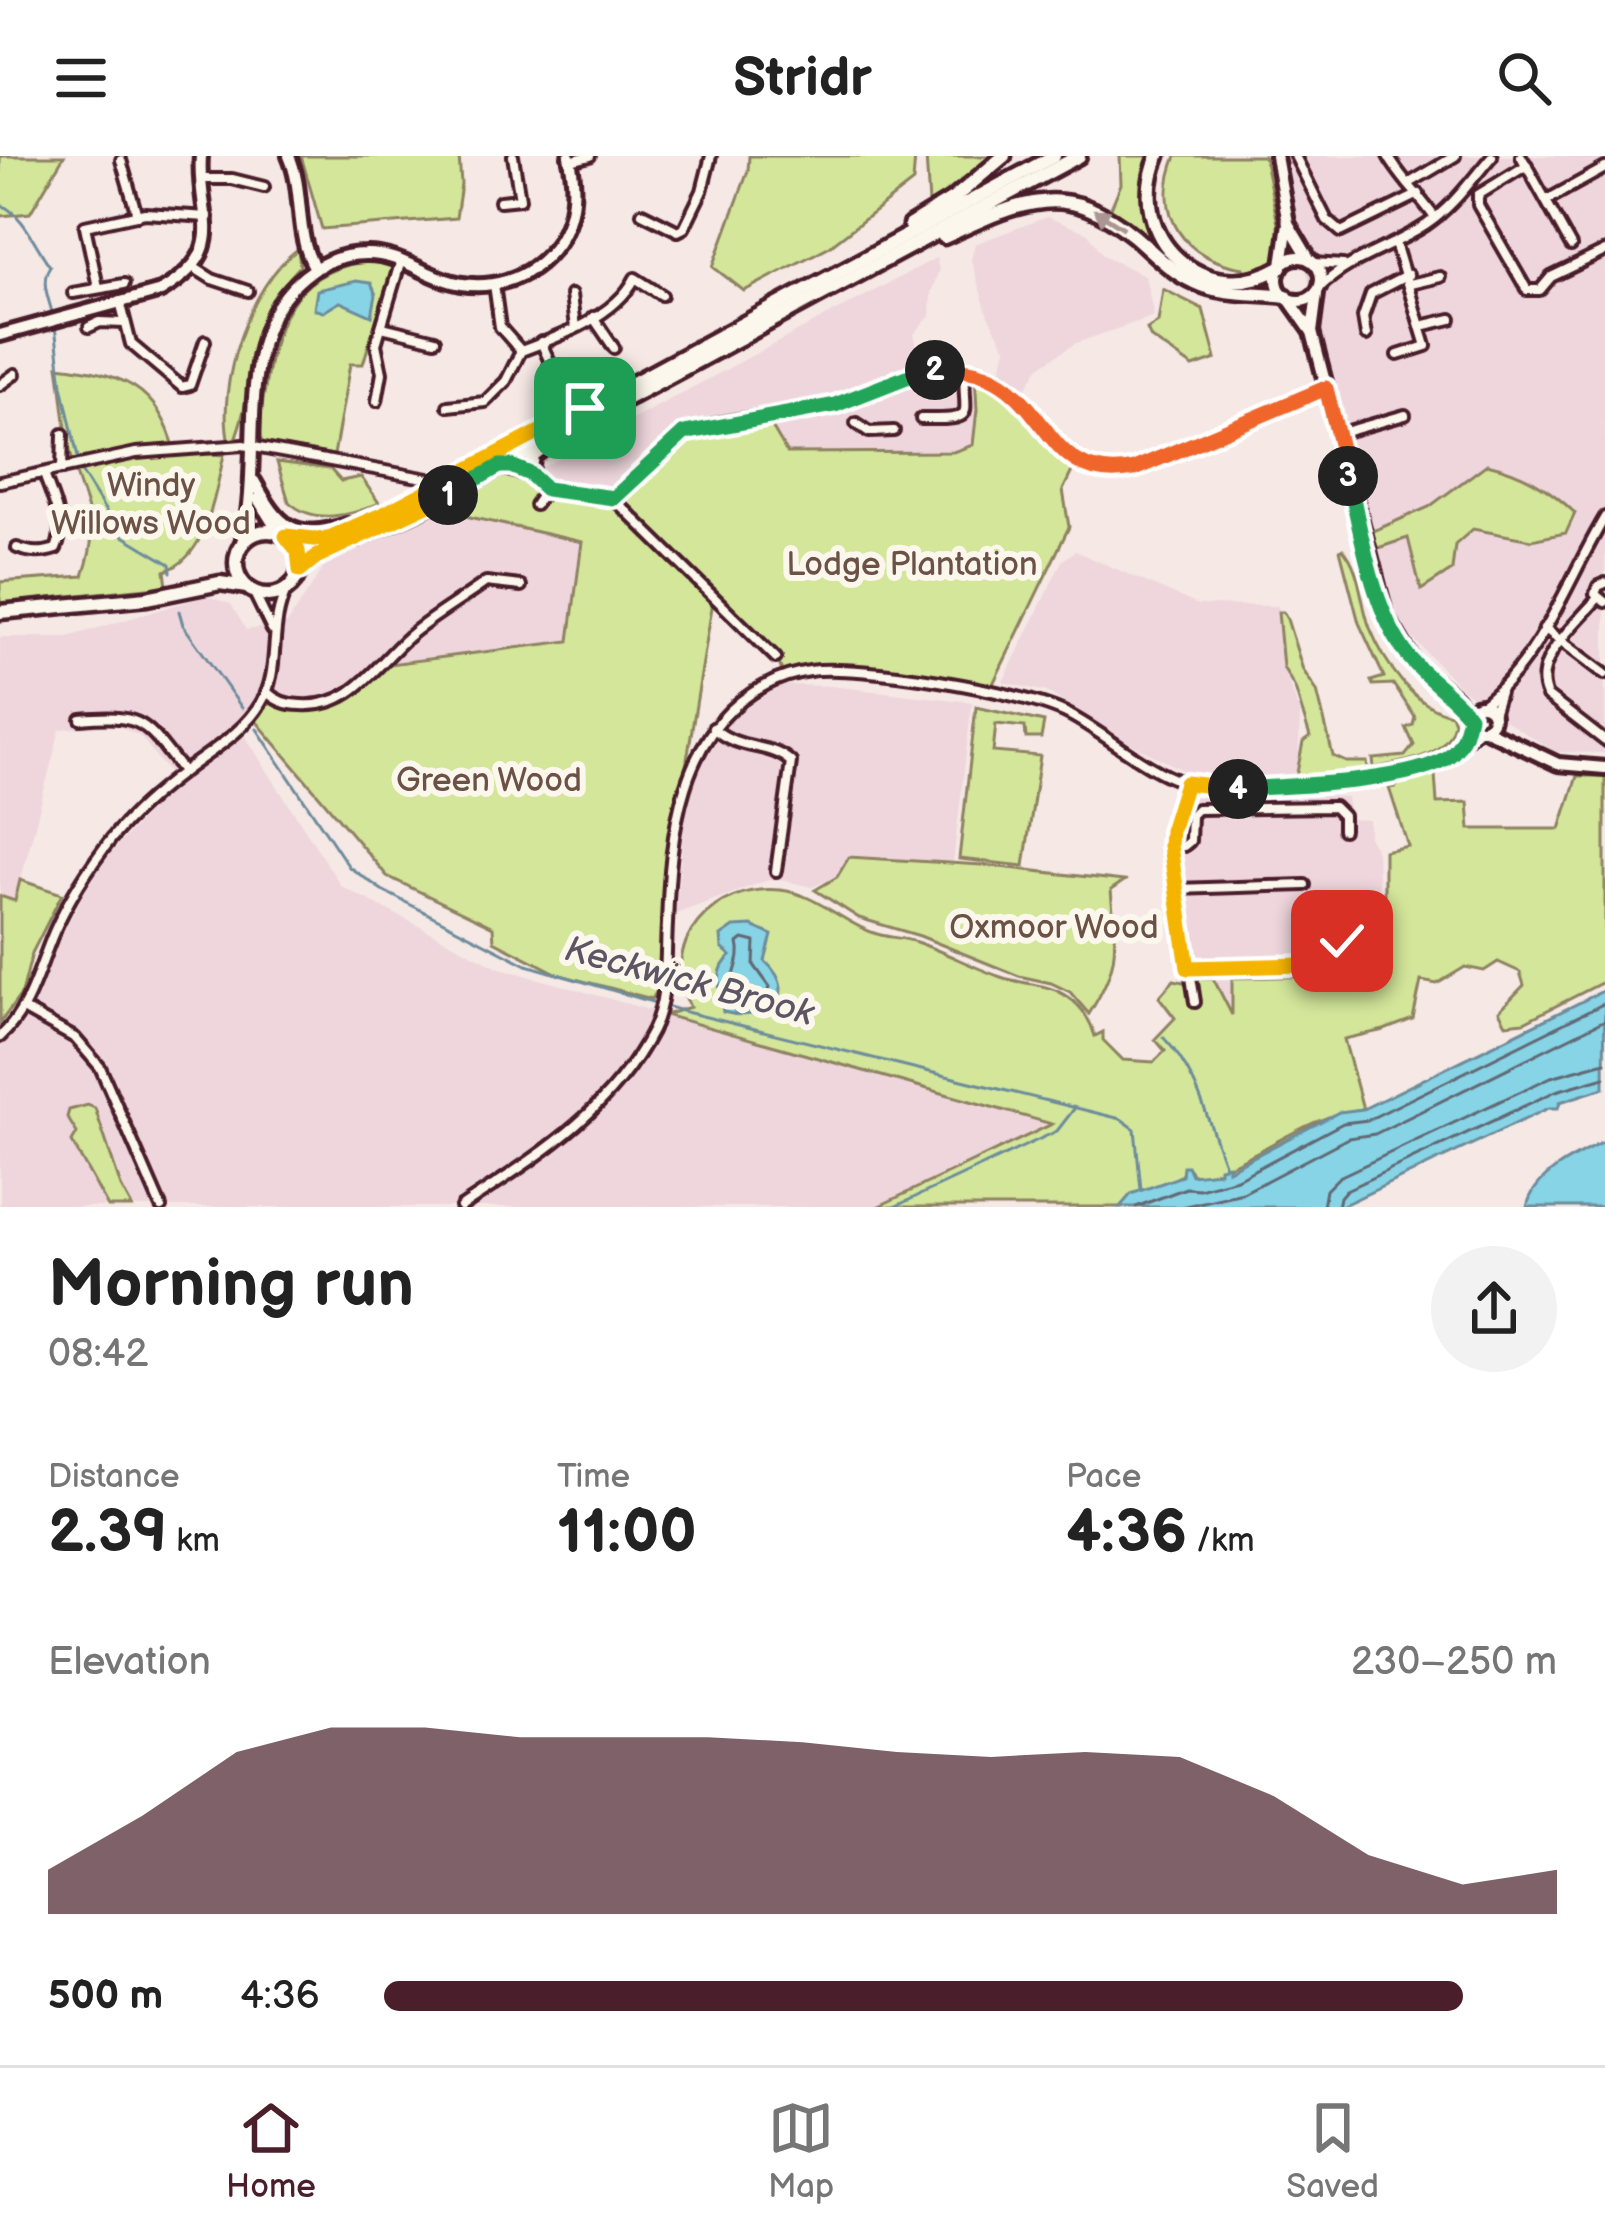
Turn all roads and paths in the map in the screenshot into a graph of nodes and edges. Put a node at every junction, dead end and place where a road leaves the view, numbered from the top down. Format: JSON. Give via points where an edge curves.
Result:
{"nodes":[{"id":1,"x":201,"y":156,"type":"edge"},
{"id":2,"x":289,"y":156,"type":"edge"},
{"id":3,"x":513,"y":156,"type":"edge"},
{"id":4,"x":590,"y":156,"type":"edge"},
{"id":5,"x":711,"y":156,"type":"edge"},
{"id":6,"x":1004,"y":156,"type":"edge"},
{"id":7,"x":1054,"y":156,"type":"edge"},
{"id":8,"x":1079,"y":156,"type":"edge"},
{"id":9,"x":1158,"y":156,"type":"edge"},
{"id":10,"x":1276,"y":156,"type":"edge"},
{"id":11,"x":1295,"y":156,"type":"edge"},
{"id":12,"x":1388,"y":156,"type":"edge"},
{"id":13,"x":1455,"y":156,"type":"edge"},
{"id":14,"x":1492,"y":156,"type":"edge"},
{"id":15,"x":109,"y":158,"type":"edge"},
{"id":16,"x":123,"y":158,"type":"edge"},
{"id":17,"x":570,"y":159,"type":"edge"},
{"id":18,"x":1524,"y":160,"type":"edge"},
{"id":19,"x":1605,"y":168,"type":"edge"},
{"id":20,"x":202,"y":179,"type":"junction"},
{"id":21,"x":1408,"y":184,"type":"junction"},
{"id":22,"x":264,"y":187,"type":"dead end"},
{"id":23,"x":1419,"y":194,"type":"junction"},
{"id":24,"x":1547,"y":200,"type":"junction"},
{"id":25,"x":500,"y":201,"type":"dead end"},
{"id":26,"x":642,"y":213,"type":"dead end"},
{"id":27,"x":136,"y":215,"type":"junction"},
{"id":28,"x":208,"y":217,"type":"junction"},
{"id":29,"x":1435,"y":218,"type":"junction"},
{"id":30,"x":1288,"y":223,"type":"junction"},
{"id":31,"x":1395,"y":242,"type":"junction"},
{"id":32,"x":1571,"y":246,"type":"dead end"},
{"id":33,"x":1605,"y":251,"type":"edge"},
{"id":34,"x":400,"y":260,"type":"junction"},
{"id":35,"x":1312,"y":261,"type":"junction"},
{"id":36,"x":1344,"y":265,"type":"junction"},
{"id":37,"x":193,"y":266,"type":"junction"},
{"id":38,"x":1281,"y":266,"type":"junction"},
{"id":39,"x":315,"y":268,"type":"junction"},
{"id":40,"x":856,"y":276,"type":"junction"},
{"id":41,"x":1440,"y":277,"type":"dead end"},
{"id":42,"x":1409,"y":280,"type":"junction"},
{"id":43,"x":124,"y":284,"type":"dead end"},
{"id":44,"x":494,"y":284,"type":"junction"},
{"id":45,"x":98,"y":287,"type":"junction"},
{"id":46,"x":807,"y":289,"type":"junction"},
{"id":47,"x":248,"y":290,"type":"dead end"},
{"id":48,"x":1318,"y":290,"type":"junction"},
{"id":49,"x":73,"y":293,"type":"dead end"},
{"id":50,"x":571,"y":295,"type":"dead end"},
{"id":51,"x":662,"y":296,"type":"dead end"},
{"id":52,"x":1287,"y":297,"type":"junction"},
{"id":53,"x":121,"y":301,"type":"junction"},
{"id":54,"x":593,"y":317,"type":"junction"},
{"id":55,"x":1450,"y":319,"type":"dead end"},
{"id":56,"x":125,"y":323,"type":"junction"},
{"id":57,"x":1420,"y":326,"type":"junction"},
{"id":58,"x":88,"y":327,"type":"dead end"},
{"id":59,"x":382,"y":328,"type":"junction"},
{"id":60,"x":575,"y":328,"type":"junction"},
{"id":61,"x":1312,"y":332,"type":"junction"},
{"id":62,"x":0,"y":335,"type":"edge"},
{"id":63,"x":1366,"y":335,"type":"dead end"},
{"id":64,"x":435,"y":340,"type":"dead end"},
{"id":65,"x":206,"y":341,"type":"dead end"},
{"id":66,"x":541,"y":342,"type":"junction"},
{"id":67,"x":614,"y":348,"type":"dead end"},
{"id":68,"x":521,"y":351,"type":"junction"},
{"id":69,"x":1398,"y":355,"type":"dead end"},
{"id":70,"x":965,"y":369,"type":"junction"},
{"id":71,"x":15,"y":374,"type":"dead end"},
{"id":72,"x":550,"y":380,"type":"dead end"},
{"id":73,"x":0,"y":385,"type":"edge"},
{"id":74,"x":1326,"y":388,"type":"junction"},
{"id":75,"x":377,"y":400,"type":"dead end"},
{"id":76,"x":448,"y":406,"type":"dead end"},
{"id":77,"x":1405,"y":415,"type":"dead end"},
{"id":78,"x":921,"y":418,"type":"dead end"},
{"id":79,"x":582,"y":423,"type":"junction"},
{"id":80,"x":856,"y":423,"type":"dead end"},
{"id":81,"x":894,"y":431,"type":"dead end"},
{"id":82,"x":62,"y":434,"type":"dead end"},
{"id":83,"x":1337,"y":434,"type":"junction"},
{"id":84,"x":250,"y":446,"type":"junction"},
{"id":85,"x":500,"y":466,"type":"junction"},
{"id":86,"x":62,"y":469,"type":"junction"},
{"id":87,"x":44,"y":474,"type":"junction"},
{"id":88,"x":530,"y":474,"type":"junction"},
{"id":89,"x":253,"y":478,"type":"junction"},
{"id":90,"x":429,"y":479,"type":"dead end"},
{"id":91,"x":0,"y":482,"type":"edge"},
{"id":92,"x":546,"y":489,"type":"junction"},
{"id":93,"x":614,"y":498,"type":"junction"},
{"id":94,"x":535,"y":505,"type":"dead end"},
{"id":95,"x":388,"y":512,"type":"junction"},
{"id":96,"x":1605,"y":517,"type":"edge"},
{"id":97,"x":282,"y":534,"type":"junction"},
{"id":98,"x":17,"y":548,"type":"dead end"},
{"id":99,"x":239,"y":549,"type":"junction"},
{"id":100,"x":300,"y":570,"type":"junction"},
{"id":101,"x":1605,"y":584,"type":"edge"},
{"id":102,"x":521,"y":586,"type":"dead end"},
{"id":103,"x":250,"y":589,"type":"junction"},
{"id":104,"x":287,"y":589,"type":"junction"},
{"id":105,"x":188,"y":590,"type":"junction"},
{"id":106,"x":1601,"y":601,"type":"edge"},
{"id":107,"x":0,"y":612,"type":"edge"},
{"id":108,"x":1544,"y":628,"type":"junction"},
{"id":109,"x":273,"y":632,"type":"junction"},
{"id":110,"x":1563,"y":640,"type":"junction"},
{"id":111,"x":776,"y":658,"type":"dead end"},
{"id":112,"x":1605,"y":674,"type":"edge"},
{"id":113,"x":1500,"y":691,"type":"junction"},
{"id":114,"x":267,"y":692,"type":"junction"},
{"id":115,"x":1475,"y":711,"type":"junction"},
{"id":116,"x":1493,"y":716,"type":"junction"},
{"id":117,"x":82,"y":718,"type":"dead end"},
{"id":118,"x":712,"y":728,"type":"junction"},
{"id":119,"x":1482,"y":729,"type":"junction"},
{"id":120,"x":1509,"y":738,"type":"junction"},
{"id":121,"x":1605,"y":741,"type":"edge"},
{"id":122,"x":1461,"y":743,"type":"junction"},
{"id":123,"x":1605,"y":768,"type":"edge"},
{"id":124,"x":183,"y":771,"type":"junction"},
{"id":125,"x":1186,"y":783,"type":"junction"},
{"id":126,"x":1342,"y":830,"type":"dead end"},
{"id":127,"x":1170,"y":846,"type":"junction"},
{"id":128,"x":776,"y":871,"type":"dead end"},
{"id":129,"x":1305,"y":885,"type":"dead end"},
{"id":130,"x":1176,"y":889,"type":"junction"},
{"id":131,"x":1342,"y":941,"type":"dead end"},
{"id":132,"x":1188,"y":968,"type":"junction"},
{"id":133,"x":1195,"y":1002,"type":"dead end"},
{"id":134,"x":23,"y":1009,"type":"junction"},
{"id":135,"x":0,"y":1037,"type":"edge"},
{"id":136,"x":161,"y":1207,"type":"edge"},
{"id":137,"x":461,"y":1207,"type":"edge"}],
"edges":[{"from":1,"to":20,"type":"street"},
{"from":2,"to":39,"type":"street"},
{"from":3,"to":25,"type":"street","via":[[520,199]]},
{"from":4,"to":17,"type":"street"},
{"from":5,"to":26,"type":"street","via":[[684,229]]},
{"from":6,"to":46,"type":"main road","via":[[954,198]]},
{"from":7,"to":46,"type":"main road"},
{"from":8,"to":40,"type":"main road"},
{"from":9,"to":38,"type":"main road","via":[[1150,207],[1175,257],[1203,276],[1234,283]]},
{"from":10,"to":30,"type":"street"},
{"from":11,"to":23,"type":"street","via":[[1341,232]]},
{"from":12,"to":21,"type":"street"},
{"from":13,"to":21,"type":"street"},
{"from":14,"to":29,"type":"street"},
{"from":15,"to":16,"type":"street"},
{"from":16,"to":27,"type":"street"},
{"from":17,"to":44,"type":"street","via":[[573,203],[556,245],[535,268]]},
{"from":18,"to":24,"type":"street"},
{"from":18,"to":33,"type":"street","via":[[1478,195],[1478,205],[1527,290]]},
{"from":19,"to":24,"type":"street"},
{"from":20,"to":22,"type":"street"},
{"from":20,"to":28,"type":"street"},
{"from":21,"to":23,"type":"street"},
{"from":23,"to":29,"type":"street"},
{"from":24,"to":32,"type":"street"},
{"from":27,"to":28,"type":"street"},
{"from":27,"to":45,"type":"street","via":[[85,226]]},
{"from":28,"to":37,"type":"street"},
{"from":29,"to":31,"type":"street"},
{"from":30,"to":35,"type":"street"},
{"from":30,"to":38,"type":"street"},
{"from":31,"to":36,"type":"street"},
{"from":31,"to":42,"type":"street"},
{"from":34,"to":39,"type":"street","via":[[350,255]]},
{"from":34,"to":44,"type":"street","via":[[448,281]]},
{"from":34,"to":59,"type":"street"},
{"from":35,"to":36,"type":"street"},
{"from":35,"to":38,"type":"street","via":[[1298,256]]},
{"from":35,"to":48,"type":"street"},
{"from":36,"to":48,"type":"street"},
{"from":37,"to":47,"type":"street"},
{"from":37,"to":53,"type":"street","via":[[161,291]]},
{"from":38,"to":52,"type":"street","via":[[1277,280]]},
{"from":39,"to":84,"type":"street","via":[[284,297],[268,329]]},
{"from":52,"to":40,"type":"main road","one_way":true,"via":[[1193,282],[1104,214],[1058,200],[1004,209]]},
{"from":40,"to":79,"type":"main road"},
{"from":41,"to":42,"type":"street"},
{"from":42,"to":57,"type":"street"},
{"from":42,"to":63,"type":"street","via":[[1371,294]]},
{"from":43,"to":45,"type":"street"},
{"from":44,"to":68,"type":"street","via":[[500,326]]},
{"from":45,"to":49,"type":"street"},
{"from":46,"to":95,"type":"main road"},
{"from":48,"to":52,"type":"street","via":[[1300,301]]},
{"from":48,"to":61,"type":"street"},
{"from":50,"to":60,"type":"street"},
{"from":51,"to":54,"type":"street","via":[[634,278]]},
{"from":52,"to":61,"type":"street"},
{"from":53,"to":56,"type":"street"},
{"from":53,"to":62,"type":"street"},
{"from":54,"to":60,"type":"street"},
{"from":54,"to":67,"type":"street"},
{"from":55,"to":57,"type":"street"},
{"from":56,"to":58,"type":"street"},
{"from":56,"to":65,"type":"street","via":[[131,344],[182,386],[190,385]]},
{"from":57,"to":69,"type":"street","via":[[1425,349]]},
{"from":59,"to":64,"type":"street"},
{"from":59,"to":75,"type":"street"},
{"from":60,"to":66,"type":"street"},
{"from":61,"to":74,"type":"street"},
{"from":66,"to":68,"type":"street"},
{"from":66,"to":72,"type":"street"},
{"from":68,"to":76,"type":"street","via":[[485,402]]},
{"from":70,"to":74,"type":"street","via":[[1015,390],[1058,447],[1102,472],[1134,469]]},
{"from":70,"to":78,"type":"street","via":[[966,414]]},
{"from":70,"to":93,"type":"street","via":[[922,371],[835,405],[684,433]]},
{"from":71,"to":73,"type":"street"},
{"from":74,"to":83,"type":"street"},
{"from":77,"to":83,"type":"street"},
{"from":79,"to":85,"type":"main road"},
{"from":79,"to":88,"type":"main road","via":[[533,456]]},
{"from":80,"to":81,"type":"street","via":[[869,432]]},
{"from":82,"to":86,"type":"street"},
{"from":83,"to":115,"type":"street","via":[[1386,616],[1417,667]]},
{"from":84,"to":86,"type":"street","via":[[136,453]]},
{"from":84,"to":89,"type":"street"},
{"from":84,"to":90,"type":"street"},
{"from":85,"to":88,"type":"main road"},
{"from":85,"to":100,"type":"main road"},
{"from":86,"to":87,"type":"street"},
{"from":87,"to":91,"type":"street"},
{"from":87,"to":98,"type":"street","via":[[60,542],[32,554]]},
{"from":88,"to":92,"type":"street"},
{"from":89,"to":95,"type":"street","via":[[276,517],[295,531],[324,532]]},
{"from":89,"to":97,"type":"street","via":[[259,504]]},
{"from":89,"to":99,"type":"street"},
{"from":92,"to":93,"type":"street"},
{"from":92,"to":94,"type":"street"},
{"from":93,"to":111,"type":"street"},
{"from":95,"to":97,"type":"main road","via":[[324,540]]},
{"from":96,"to":108,"type":"street"},
{"from":97,"to":99,"type":"main road","via":[[257,533]]},
{"from":97,"to":100,"type":"main road","via":[[298,551]]},
{"from":99,"to":103,"type":"main road","via":[[237,571]]},
{"from":99,"to":105,"type":"main road","via":[[213,578]]},
{"from":100,"to":104,"type":"main road"},
{"from":101,"to":106,"type":"street","via":[[1596,588]]},
{"from":102,"to":114,"type":"street","via":[[486,582],[406,639],[360,688],[328,704],[298,706]]},
{"from":103,"to":104,"type":"main road"},
{"from":103,"to":105,"type":"main road","via":[[220,583]]},
{"from":103,"to":109,"type":"street"},
{"from":104,"to":109,"type":"street"},
{"from":105,"to":107,"type":"main road"},
{"from":106,"to":110,"type":"street"},
{"from":108,"to":110,"type":"street"},
{"from":108,"to":113,"type":"street"},
{"from":109,"to":114,"type":"street"},
{"from":110,"to":112,"type":"street"},
{"from":110,"to":121,"type":"street","via":[[1543,667],[1542,687]]},
{"from":113,"to":115,"type":"street"},
{"from":113,"to":116,"type":"street"},
{"from":114,"to":124,"type":"street","via":[[237,731]]},
{"from":115,"to":116,"type":"street"},
{"from":115,"to":119,"type":"street"},
{"from":115,"to":122,"type":"street"},
{"from":116,"to":119,"type":"street"},
{"from":116,"to":120,"type":"street"},
{"from":117,"to":124,"type":"street","via":[[139,721]]},
{"from":118,"to":125,"type":"street","via":[[784,677],[844,670],[1017,697],[1069,714]]},
{"from":118,"to":128,"type":"street","via":[[734,745],[774,751],[791,763]]},
{"from":118,"to":137,"type":"street","via":[[687,777],[676,827],[659,1013],[595,1110]]},
{"from":119,"to":120,"type":"street"},
{"from":119,"to":122,"type":"street"},
{"from":120,"to":123,"type":"street","via":[[1558,764]]},
{"from":122,"to":125,"type":"street","via":[[1410,773],[1231,789]]},
{"from":124,"to":134,"type":"street","via":[[90,867]]},
{"from":125,"to":127,"type":"street"},
{"from":126,"to":127,"type":"street","via":[[1334,807],[1197,809],[1188,844]]},
{"from":127,"to":130,"type":"street"},
{"from":129,"to":130,"type":"street"},
{"from":130,"to":132,"type":"street"},
{"from":131,"to":132,"type":"street","via":[[1338,964]]},
{"from":132,"to":133,"type":"street"},
{"from":134,"to":135,"type":"street"},
{"from":134,"to":136,"type":"street","via":[[89,1052]]}]}
